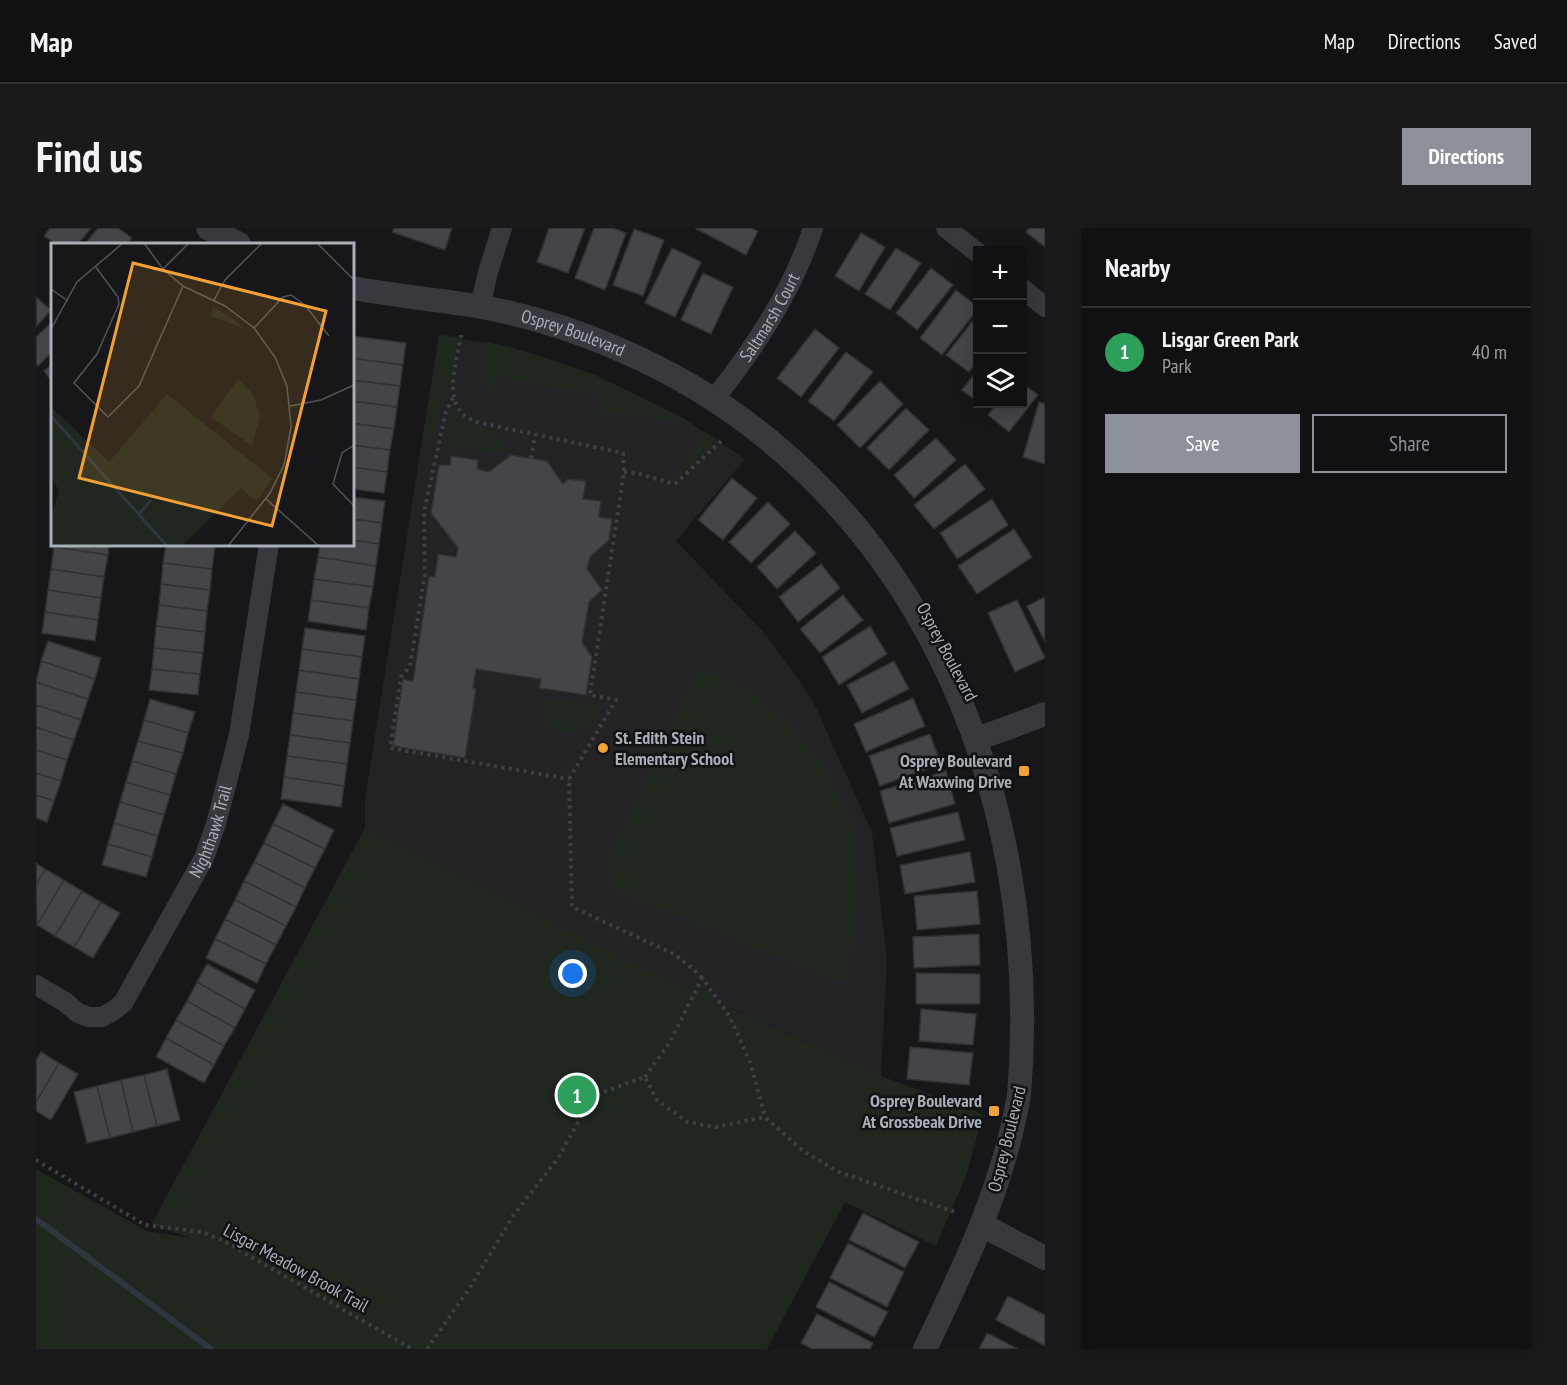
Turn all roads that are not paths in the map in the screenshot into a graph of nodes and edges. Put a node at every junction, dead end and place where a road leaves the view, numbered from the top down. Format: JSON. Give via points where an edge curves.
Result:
{"nodes":[{"id":1,"x":208,"y":228,"type":"edge"},
{"id":2,"x":502,"y":228,"type":"edge"},
{"id":3,"x":813,"y":228,"type":"edge"},
{"id":4,"x":946,"y":228,"type":"edge"},
{"id":5,"x":237,"y":243,"type":"edge"},
{"id":6,"x":973,"y":249,"type":"edge"},
{"id":7,"x":354,"y":288,"type":"edge"},
{"id":8,"x":1027,"y":292,"type":"edge"},
{"id":9,"x":480,"y":307,"type":"junction"},
{"id":10,"x":1045,"y":307,"type":"edge"},
{"id":11,"x":714,"y":399,"type":"junction"},
{"id":12,"x":270,"y":546,"type":"edge"},
{"id":13,"x":1045,"y":714,"type":"edge"},
{"id":14,"x":988,"y":735,"type":"junction"},
{"id":15,"x":36,"y":985,"type":"edge"},
{"id":16,"x":982,"y":1226,"type":"junction"},
{"id":17,"x":1045,"y":1258,"type":"edge"},
{"id":18,"x":925,"y":1349,"type":"edge"}],
"edges":[{"from":1,"to":5,"type":"street"},
{"from":2,"to":9,"type":"street"},
{"from":3,"to":11,"type":"street","name":"Saltmarsh Court","via":[[804,256],[780,301],[736,372]]},
{"from":4,"to":6,"type":"street"},
{"from":7,"to":9,"type":"street","name":"Osprey Boulevard"},
{"from":8,"to":10,"type":"street"},
{"from":9,"to":11,"type":"street","name":"Osprey Boulevard","via":[[543,322],[617,349]]},
{"from":11,"to":14,"type":"street","name":"Osprey Boulevard","via":[[800,463],[877,544],[918,597],[940,634]]},
{"from":12,"to":15,"type":"street","name":"Nighthawk Trail","via":[[239,735],[204,858],[123,1003],[113,1011],[102,1017],[89,1017]]},
{"from":13,"to":14,"type":"street"},
{"from":14,"to":16,"type":"street","name":"Osprey Boulevard","via":[[1018,840],[1028,908],[1031,972],[1020,1094],[1007,1152]]},
{"from":16,"to":17,"type":"street"},
{"from":16,"to":18,"type":"street","name":"Osprey Boulevard"}]}
